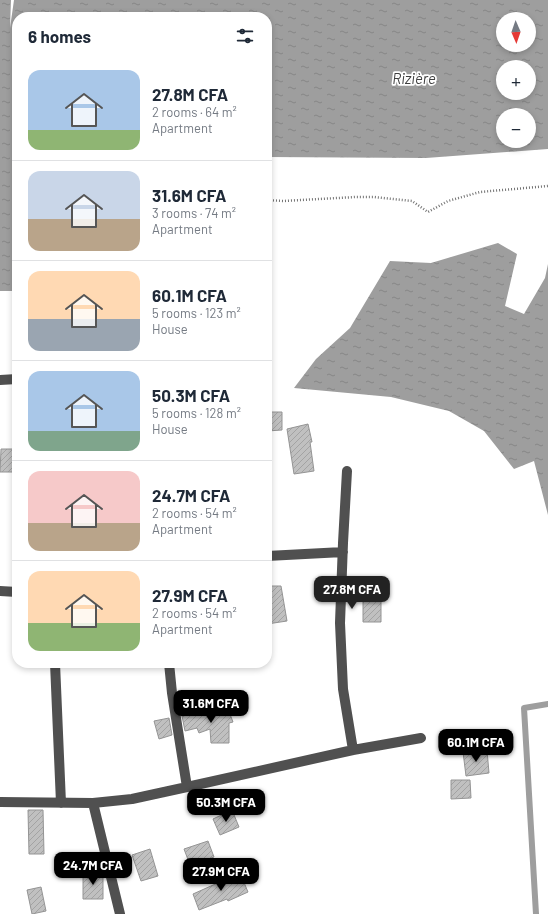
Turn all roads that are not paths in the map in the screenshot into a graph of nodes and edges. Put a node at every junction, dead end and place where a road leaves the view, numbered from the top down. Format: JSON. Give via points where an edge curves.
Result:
{"nodes":[{"id":1,"x":12,"y":379,"type":"edge"},
{"id":2,"x":0,"y":380,"type":"edge"},
{"id":3,"x":347,"y":471,"type":"dead end"},
{"id":4,"x":342,"y":552,"type":"junction"},
{"id":5,"x":272,"y":556,"type":"edge"},
{"id":6,"x":0,"y":591,"type":"edge"},
{"id":7,"x":12,"y":592,"type":"edge"},
{"id":8,"x":55,"y":668,"type":"edge"},
{"id":9,"x":170,"y":668,"type":"edge"},
{"id":10,"x":421,"y":738,"type":"dead end"},
{"id":11,"x":353,"y":750,"type":"junction"},
{"id":12,"x":187,"y":787,"type":"junction"},
{"id":13,"x":0,"y":802,"type":"edge"},
{"id":14,"x":61,"y":803,"type":"junction"},
{"id":15,"x":93,"y":803,"type":"junction"},
{"id":16,"x":120,"y":914,"type":"edge"}],
"edges":[{"from":1,"to":2,"type":"street"},
{"from":3,"to":4,"type":"street"},
{"from":4,"to":5,"type":"street"},
{"from":4,"to":11,"type":"street","via":[[340,623],[343,689]]},
{"from":6,"to":7,"type":"street"},
{"from":8,"to":14,"type":"street"},
{"from":9,"to":12,"type":"street"},
{"from":10,"to":11,"type":"street"},
{"from":11,"to":12,"type":"street"},
{"from":12,"to":15,"type":"street"},
{"from":13,"to":14,"type":"street"},
{"from":14,"to":15,"type":"street"},
{"from":15,"to":16,"type":"street"}]}
